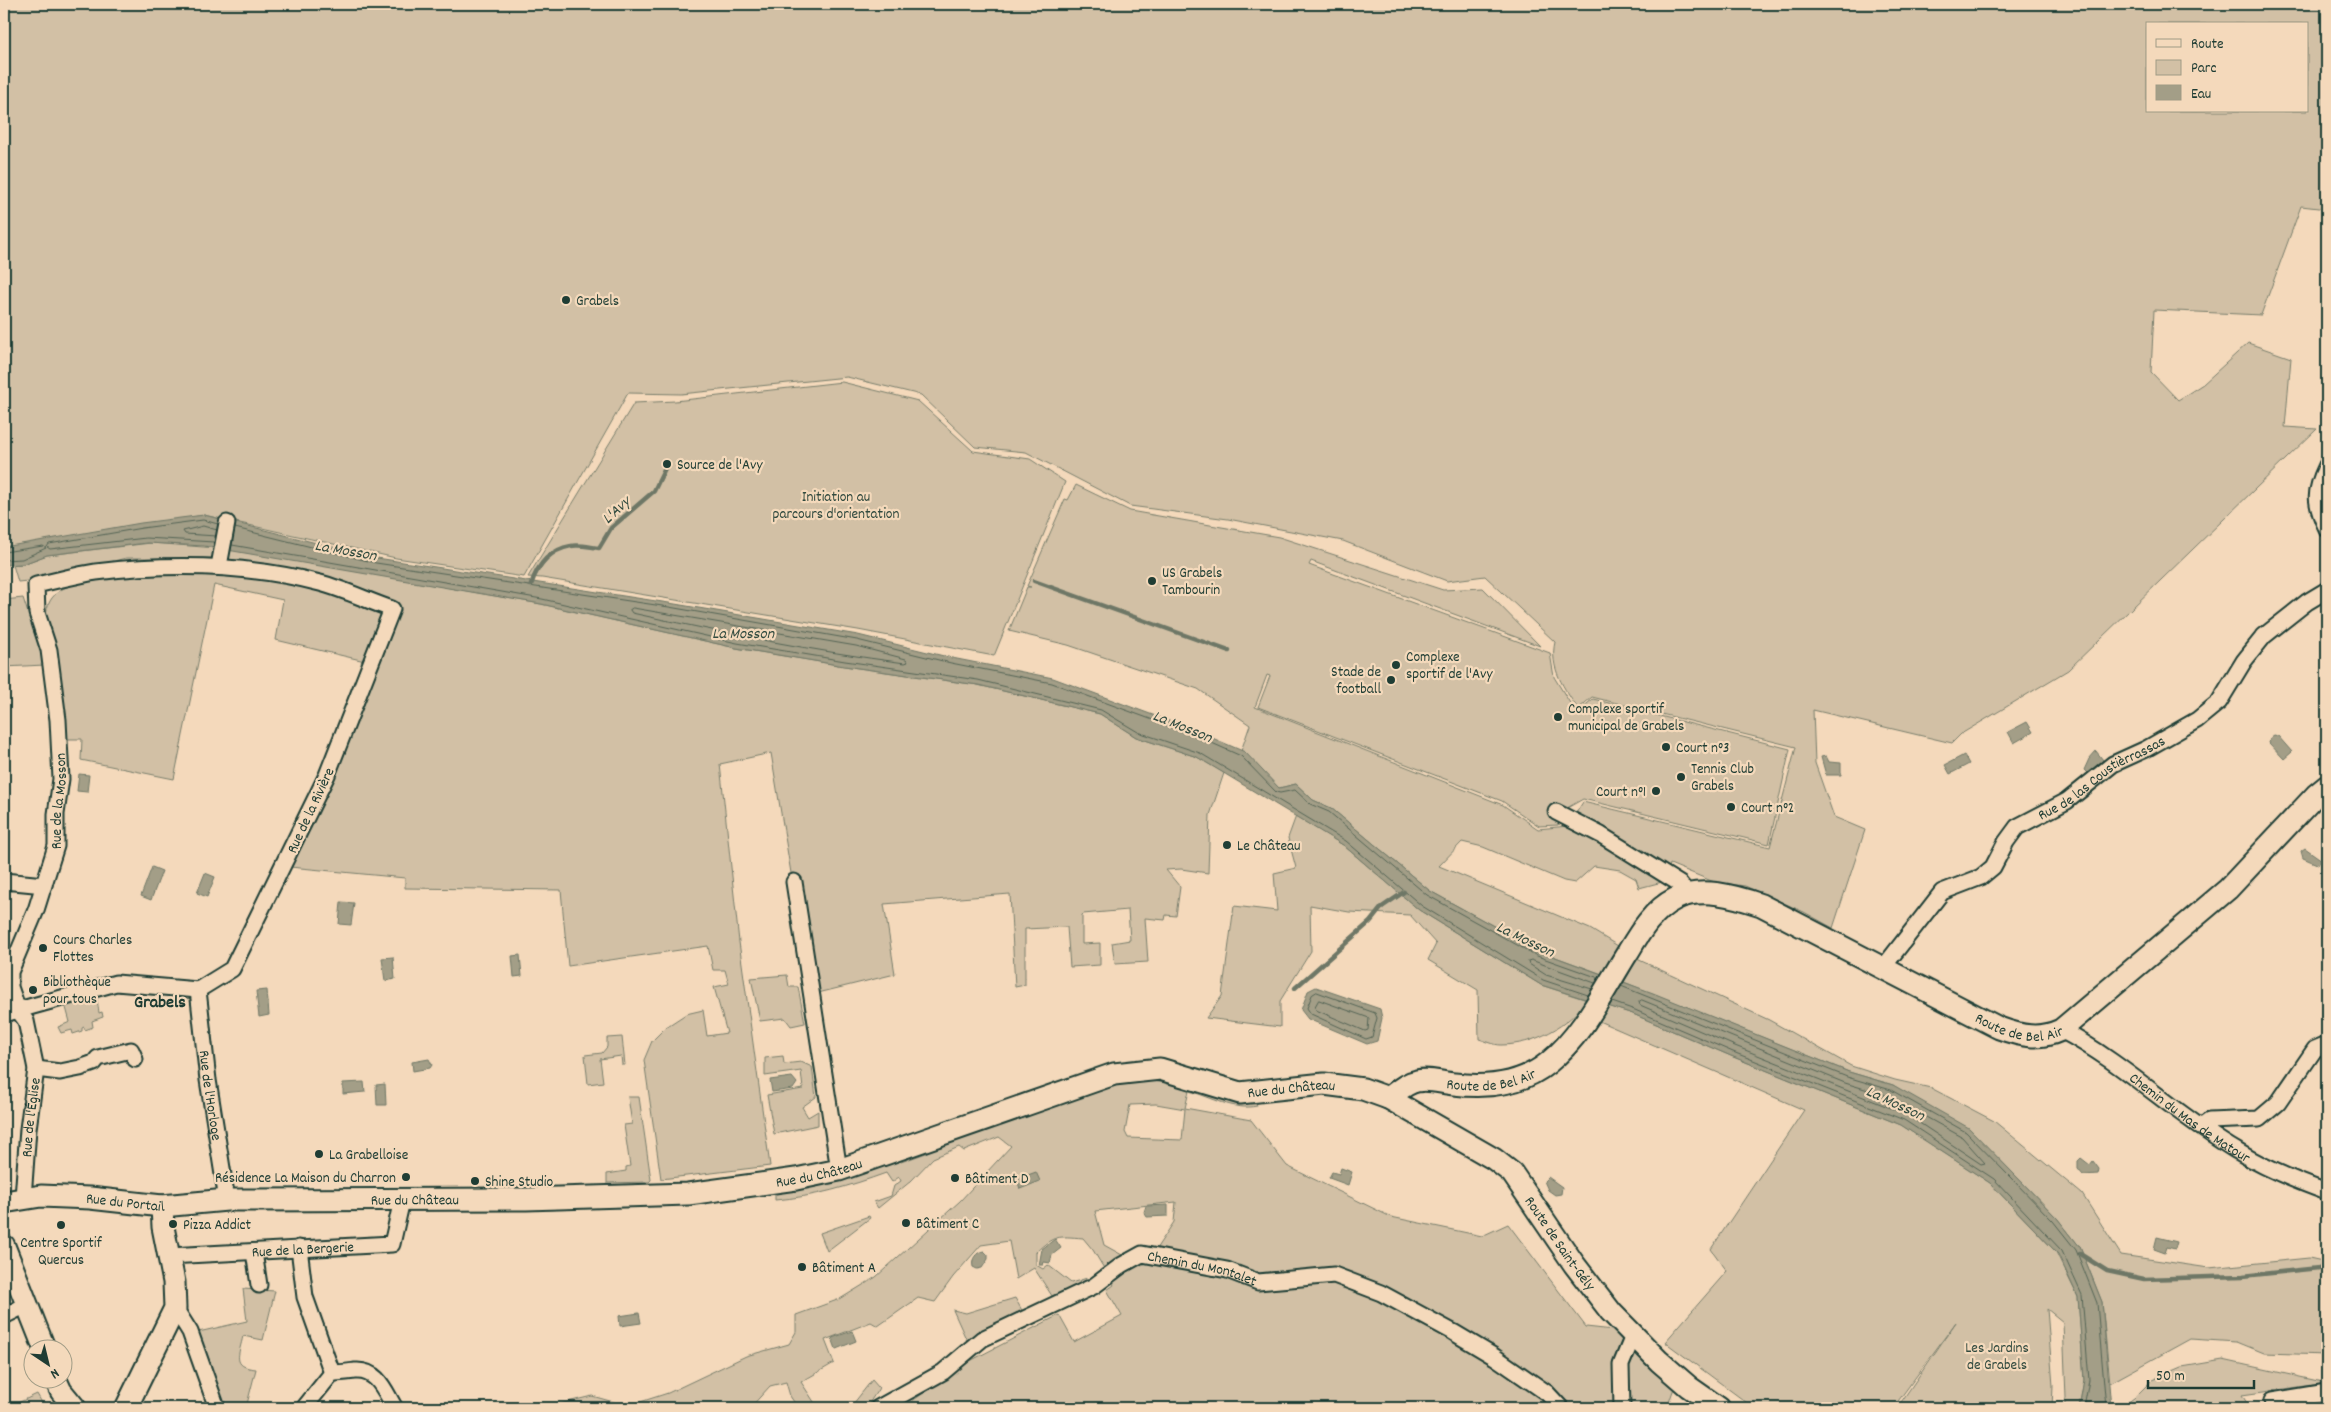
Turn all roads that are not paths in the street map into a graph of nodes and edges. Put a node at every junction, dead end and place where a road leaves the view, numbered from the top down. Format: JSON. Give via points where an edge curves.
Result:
{"nodes":[{"id":1,"x":2327,"y":465,"type":"edge"},
{"id":2,"x":227,"y":523,"type":"dead end"},
{"id":3,"x":2327,"y":529,"type":"edge"},
{"id":4,"x":220,"y":561,"type":"junction"},
{"id":5,"x":2327,"y":590,"type":"edge"},
{"id":6,"x":2327,"y":786,"type":"edge"},
{"id":7,"x":1556,"y":812,"type":"dead end"},
{"id":8,"x":4,"y":881,"type":"edge"},
{"id":9,"x":794,"y":882,"type":"dead end"},
{"id":10,"x":44,"y":884,"type":"junction"},
{"id":11,"x":1682,"y":897,"type":"junction"},
{"id":12,"x":1882,"y":969,"type":"junction"},
{"id":13,"x":198,"y":990,"type":"junction"},
{"id":14,"x":8,"y":1012,"type":"edge"},
{"id":15,"x":2061,"y":1030,"type":"junction"},
{"id":16,"x":2327,"y":1044,"type":"edge"},
{"id":17,"x":135,"y":1060,"type":"dead end"},
{"id":18,"x":36,"y":1069,"type":"junction"},
{"id":19,"x":1388,"y":1098,"type":"junction"},
{"id":20,"x":2201,"y":1127,"type":"junction"},
{"id":21,"x":839,"y":1170,"type":"junction"},
{"id":22,"x":2327,"y":1192,"type":"edge"},
{"id":23,"x":13,"y":1200,"type":"edge"},
{"id":24,"x":227,"y":1200,"type":"junction"},
{"id":25,"x":402,"y":1200,"type":"junction"},
{"id":26,"x":162,"y":1206,"type":"junction"},
{"id":27,"x":4,"y":1246,"type":"edge"},
{"id":28,"x":298,"y":1248,"type":"junction"},
{"id":29,"x":254,"y":1252,"type":"junction"},
{"id":30,"x":169,"y":1256,"type":"junction"},
{"id":31,"x":259,"y":1285,"type":"dead end"},
{"id":32,"x":26,"y":1304,"type":"junction"},
{"id":33,"x":175,"y":1308,"type":"junction"},
{"id":34,"x":4,"y":1316,"type":"edge"},
{"id":35,"x":1633,"y":1336,"type":"junction"},
{"id":36,"x":41,"y":1340,"type":"edge"},
{"id":37,"x":332,"y":1373,"type":"junction"},
{"id":38,"x":61,"y":1390,"type":"edge"},
{"id":39,"x":2327,"y":1392,"type":"edge"},
{"id":40,"x":2272,"y":1401,"type":"dead end"},
{"id":41,"x":75,"y":1408,"type":"edge"},
{"id":42,"x":126,"y":1408,"type":"edge"},
{"id":43,"x":217,"y":1408,"type":"edge"},
{"id":44,"x":304,"y":1408,"type":"edge"},
{"id":45,"x":395,"y":1408,"type":"edge"},
{"id":46,"x":878,"y":1408,"type":"edge"},
{"id":47,"x":1560,"y":1408,"type":"edge"},
{"id":48,"x":1622,"y":1408,"type":"edge"},
{"id":49,"x":1719,"y":1408,"type":"edge"}],
"edges":[{"from":1,"to":3,"type":"street","via":[[2316,494],[2318,509]]},
{"from":2,"to":4,"type":"street"},
{"from":4,"to":10,"type":"street","name":"Rue de la Mosson","via":[[94,572],[36,586],[37,613],[49,650],[61,779],[56,846]]},
{"from":4,"to":13,"type":"street","name":"Rue de la Rivière","via":[[321,583],[392,610],[327,775],[232,969]]},
{"from":5,"to":12,"type":"street","name":"Rue de las Coustièrrassas","via":[[2264,636],[2219,702],[2197,720],[2113,764],[2067,800],[2016,827],[1993,867],[1981,877],[1942,892]]},
{"from":6,"to":15,"type":"street","name":"Route de Bel Air","via":[[2228,888]]},
{"from":7,"to":11,"type":"street","via":[[1602,835],[1680,884]]},
{"from":8,"to":10,"type":"street"},
{"from":9,"to":21,"type":"street"},
{"from":10,"to":14,"type":"street","name":"Rue de la Mosson","via":[[10,972]]},
{"from":11,"to":12,"type":"street","name":"Route de Bel Air","via":[[1738,896],[1760,904]]},
{"from":11,"to":19,"type":"street","name":"Route de Bel Air","via":[[1657,912],[1580,1029],[1548,1064],[1514,1081],[1483,1087],[1415,1081]]},
{"from":12,"to":15,"type":"street","name":"Route de Bel Air","via":[[1978,1018],[2022,1036],[2043,1036]]},
{"from":13,"to":14,"type":"street","via":[[116,983]]},
{"from":13,"to":24,"type":"street","name":"Rue de l'Horloge"},
{"from":14,"to":18,"type":"street","name":"Rue de l'Église","via":[[26,1021]]},
{"from":15,"to":20,"type":"street","name":"Chemin du Mas de Matour","via":[[2092,1046]]},
{"from":16,"to":20,"type":"street","via":[[2315,1049],[2278,1103],[2260,1119],[2209,1121]]},
{"from":17,"to":18,"type":"street","via":[[131,1050],[60,1072]]},
{"from":18,"to":23,"type":"street","name":"Rue de l'Église"},
{"from":19,"to":21,"type":"street","name":"Rue du Château","via":[[1362,1089],[1324,1084],[1240,1093],[1160,1069],[1139,1070],[1097,1080]]},
{"from":19,"to":35,"type":"street","name":"Route de Saint-Gély","via":[[1494,1159],[1512,1173],[1574,1264]]},
{"from":20,"to":22,"type":"street","name":"Chemin du Mas de Matour","via":[[2284,1176]]},
{"from":21,"to":25,"type":"street","name":"Rue du Château","via":[[796,1180],[688,1194]]},
{"from":23,"to":26,"type":"street","name":"Rue du Portail","via":[[41,1196]]},
{"from":24,"to":25,"type":"street","name":"Rue du Château"},
{"from":24,"to":26,"type":"street","name":"Rue du Portail"},
{"from":25,"to":28,"type":"street","name":"Rue de la Bergerie","via":[[392,1244]]},
{"from":26,"to":30,"type":"street"},
{"from":27,"to":32,"type":"street"},
{"from":28,"to":29,"type":"street","name":"Rue de la Bergerie"},
{"from":28,"to":37,"type":"street","via":[[305,1297]]},
{"from":29,"to":30,"type":"street","name":"Rue de la Bergerie"},
{"from":29,"to":31,"type":"street"},
{"from":30,"to":33,"type":"street"},
{"from":32,"to":34,"type":"street"},
{"from":32,"to":36,"type":"street"},
{"from":33,"to":42,"type":"street"},
{"from":33,"to":43,"type":"street","via":[[190,1332]]},
{"from":35,"to":48,"type":"street","via":[[1621,1365]]},
{"from":35,"to":49,"type":"street","name":"Route de Saint-Gély","via":[[1689,1387]]},
{"from":37,"to":44,"type":"street"},
{"from":37,"to":45,"type":"street","via":[[368,1372],[378,1379]]},
{"from":38,"to":41,"type":"street"},
{"from":39,"to":40,"type":"street"},
{"from":46,"to":47,"type":"street","name":"Chemin du Montalet","via":[[943,1372],[982,1340],[1094,1286],[1142,1254],[1227,1270],[1258,1282],[1334,1275],[1381,1293],[1453,1332],[1547,1393]]}]}
